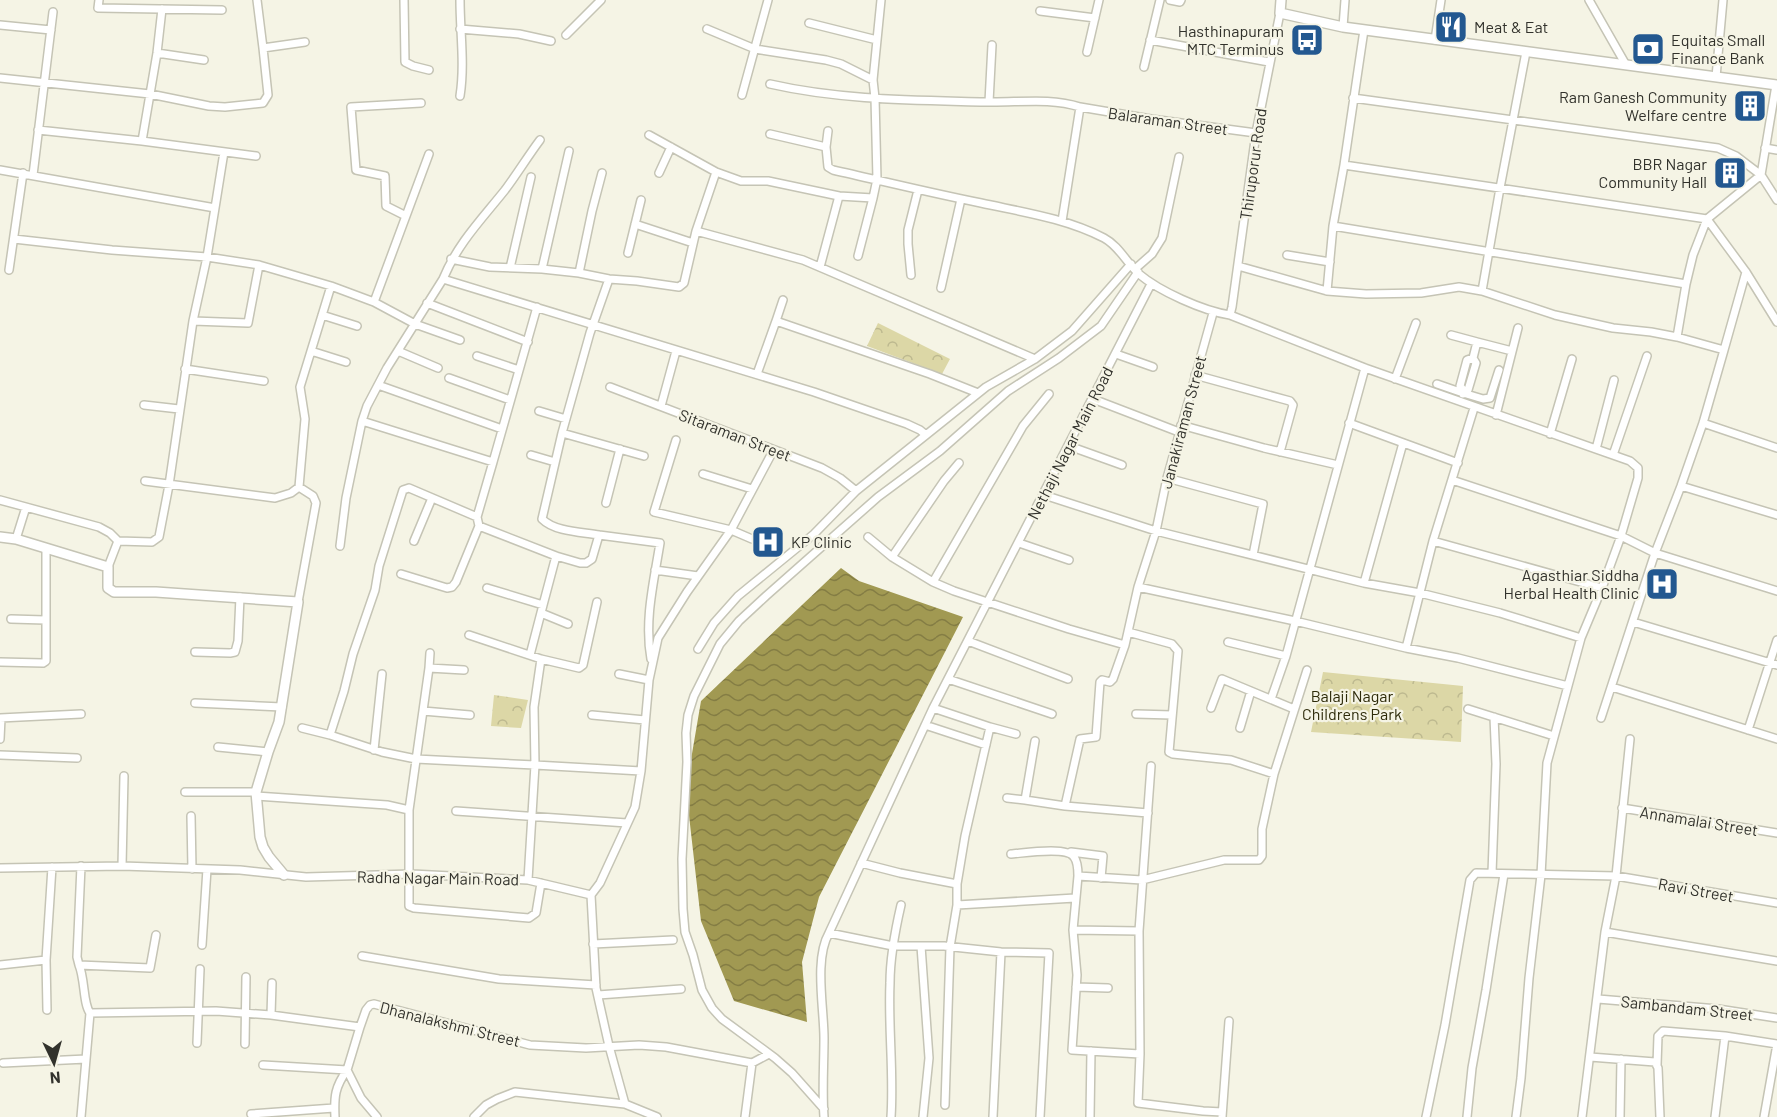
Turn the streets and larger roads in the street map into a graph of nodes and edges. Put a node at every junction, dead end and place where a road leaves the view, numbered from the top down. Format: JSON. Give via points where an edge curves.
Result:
{"nodes":[{"id":1,"x":99,"y":0,"type":"edge"},
{"id":2,"x":144,"y":0,"type":"edge"},
{"id":3,"x":257,"y":0,"type":"edge"},
{"id":4,"x":404,"y":0,"type":"edge"},
{"id":5,"x":460,"y":0,"type":"edge"},
{"id":6,"x":601,"y":0,"type":"edge"},
{"id":7,"x":768,"y":0,"type":"edge"},
{"id":8,"x":881,"y":0,"type":"edge"},
{"id":9,"x":1099,"y":0,"type":"edge"},
{"id":10,"x":1160,"y":0,"type":"edge"},
{"id":11,"x":1170,"y":0,"type":"edge"},
{"id":12,"x":1181,"y":0,"type":"edge"},
{"id":13,"x":1281,"y":0,"type":"edge"},
{"id":14,"x":1345,"y":0,"type":"edge"},
{"id":15,"x":1441,"y":0,"type":"edge"},
{"id":16,"x":1589,"y":0,"type":"edge"},
{"id":17,"x":1723,"y":0,"type":"edge"},
{"id":18,"x":144,"y":9,"type":"junction"},
{"id":19,"x":162,"y":9,"type":"junction"},
{"id":20,"x":222,"y":10,"type":"dead end"},
{"id":21,"x":1040,"y":11,"type":"dead end"},
{"id":22,"x":53,"y":12,"type":"dead end"},
{"id":23,"x":1280,"y":13,"type":"junction"},
{"id":24,"x":1095,"y":18,"type":"junction"},
{"id":25,"x":809,"y":23,"type":"dead end"},
{"id":26,"x":0,"y":25,"type":"edge"},
{"id":27,"x":1344,"y":27,"type":"junction"},
{"id":28,"x":460,"y":29,"type":"junction"},
{"id":29,"x":707,"y":29,"type":"dead end"},
{"id":30,"x":51,"y":30,"type":"junction"},
{"id":31,"x":1364,"y":30,"type":"junction"},
{"id":32,"x":566,"y":35,"type":"dead end"},
{"id":33,"x":877,"y":40,"type":"junction"},
{"id":34,"x":1150,"y":40,"type":"junction"},
{"id":35,"x":1435,"y":40,"type":"junction"},
{"id":36,"x":551,"y":41,"type":"dead end"},
{"id":37,"x":304,"y":42,"type":"dead end"},
{"id":38,"x":992,"y":45,"type":"dead end"},
{"id":39,"x":263,"y":48,"type":"junction"},
{"id":40,"x":755,"y":48,"type":"junction"},
{"id":41,"x":1087,"y":52,"type":"dead end"},
{"id":42,"x":1526,"y":52,"type":"junction"},
{"id":43,"x":158,"y":53,"type":"junction"},
{"id":44,"x":204,"y":60,"type":"dead end"},
{"id":45,"x":1269,"y":62,"type":"junction"},
{"id":46,"x":1626,"y":65,"type":"junction"},
{"id":47,"x":1144,"y":67,"type":"dead end"},
{"id":48,"x":429,"y":70,"type":"dead end"},
{"id":49,"x":1716,"y":77,"type":"junction"},
{"id":50,"x":0,"y":78,"type":"edge"},
{"id":51,"x":873,"y":80,"type":"junction"},
{"id":52,"x":44,"y":83,"type":"junction"},
{"id":53,"x":770,"y":84,"type":"dead end"},
{"id":54,"x":1776,"y":85,"type":"edge"},
{"id":55,"x":150,"y":94,"type":"junction"},
{"id":56,"x":742,"y":95,"type":"dead end"},
{"id":57,"x":460,"y":96,"type":"dead end"},
{"id":58,"x":875,"y":98,"type":"junction"},
{"id":59,"x":1353,"y":98,"type":"junction"},
{"id":60,"x":988,"y":102,"type":"junction"},
{"id":61,"x":421,"y":103,"type":"dead end"},
{"id":62,"x":1080,"y":107,"type":"junction"},
{"id":63,"x":1512,"y":120,"type":"junction"},
{"id":64,"x":38,"y":130,"type":"junction"},
{"id":65,"x":828,"y":131,"type":"dead end"},
{"id":66,"x":1256,"y":133,"type":"junction"},
{"id":67,"x":770,"y":134,"type":"dead end"},
{"id":68,"x":649,"y":135,"type":"dead end"},
{"id":69,"x":540,"y":140,"type":"dead end"},
{"id":70,"x":142,"y":141,"type":"junction"},
{"id":71,"x":671,"y":147,"type":"junction"},
{"id":72,"x":826,"y":147,"type":"junction"},
{"id":73,"x":1765,"y":148,"type":"junction"},
{"id":74,"x":1777,"y":150,"type":"edge"},
{"id":75,"x":224,"y":152,"type":"junction"},
{"id":76,"x":569,"y":152,"type":"dead end"},
{"id":77,"x":429,"y":154,"type":"dead end"},
{"id":78,"x":256,"y":156,"type":"dead end"},
{"id":79,"x":1179,"y":157,"type":"dead end"},
{"id":80,"x":1344,"y":165,"type":"junction"},
{"id":81,"x":0,"y":170,"type":"edge"},
{"id":82,"x":716,"y":172,"type":"junction"},
{"id":83,"x":23,"y":173,"type":"junction"},
{"id":84,"x":602,"y":173,"type":"dead end"},
{"id":85,"x":659,"y":173,"type":"dead end"},
{"id":86,"x":33,"y":175,"type":"junction"},
{"id":87,"x":1761,"y":175,"type":"junction"},
{"id":88,"x":531,"y":177,"type":"dead end"},
{"id":89,"x":877,"y":179,"type":"junction"},
{"id":90,"x":1500,"y":188,"type":"junction"},
{"id":91,"x":918,"y":190,"type":"junction"},
{"id":92,"x":839,"y":196,"type":"junction"},
{"id":93,"x":873,"y":198,"type":"junction"},
{"id":94,"x":961,"y":199,"type":"junction"},
{"id":95,"x":641,"y":200,"type":"dead end"},
{"id":96,"x":1777,"y":200,"type":"edge"},
{"id":97,"x":215,"y":208,"type":"junction"},
{"id":98,"x":406,"y":216,"type":"junction"},
{"id":99,"x":1707,"y":219,"type":"junction"},
{"id":100,"x":1062,"y":221,"type":"junction"},
{"id":101,"x":635,"y":224,"type":"junction"},
{"id":102,"x":1333,"y":226,"type":"junction"},
{"id":103,"x":696,"y":231,"type":"junction"},
{"id":104,"x":14,"y":239,"type":"junction"},
{"id":105,"x":693,"y":243,"type":"junction"},
{"id":106,"x":1489,"y":251,"type":"junction"},
{"id":107,"x":628,"y":253,"type":"dead end"},
{"id":108,"x":1287,"y":255,"type":"dead end"},
{"id":109,"x":858,"y":256,"type":"dead end"},
{"id":110,"x":207,"y":257,"type":"junction"},
{"id":111,"x":451,"y":259,"type":"junction"},
{"id":112,"x":1330,"y":262,"type":"junction"},
{"id":113,"x":259,"y":265,"type":"junction"},
{"id":114,"x":1238,"y":266,"type":"junction"},
{"id":115,"x":820,"y":267,"type":"junction"},
{"id":116,"x":510,"y":268,"type":"junction"},
{"id":117,"x":1134,"y":268,"type":"junction"},
{"id":118,"x":542,"y":269,"type":"junction"},
{"id":119,"x":9,"y":270,"type":"dead end"},
{"id":120,"x":1746,"y":272,"type":"junction"},
{"id":121,"x":579,"y":273,"type":"junction"},
{"id":122,"x":911,"y":275,"type":"dead end"},
{"id":123,"x":443,"y":279,"type":"junction"},
{"id":124,"x":609,"y":279,"type":"junction"},
{"id":125,"x":1152,"y":284,"type":"junction"},
{"id":126,"x":1686,"y":284,"type":"junction"},
{"id":127,"x":331,"y":286,"type":"junction"},
{"id":128,"x":941,"y":288,"type":"dead end"},
{"id":129,"x":1327,"y":291,"type":"junction"},
{"id":130,"x":1482,"y":291,"type":"junction"},
{"id":131,"x":783,"y":300,"type":"dead end"},
{"id":132,"x":374,"y":302,"type":"junction"},
{"id":133,"x":427,"y":303,"type":"junction"},
{"id":134,"x":537,"y":307,"type":"junction"},
{"id":135,"x":1213,"y":313,"type":"junction"},
{"id":136,"x":322,"y":315,"type":"junction"},
{"id":137,"x":1230,"y":315,"type":"junction"},
{"id":138,"x":193,"y":321,"type":"junction"},
{"id":139,"x":776,"y":321,"type":"junction"},
{"id":140,"x":1777,"y":322,"type":"edge"},
{"id":141,"x":1416,"y":323,"type":"dead end"},
{"id":142,"x":415,"y":324,"type":"junction"},
{"id":143,"x":593,"y":324,"type":"junction"},
{"id":144,"x":357,"y":326,"type":"dead end"},
{"id":145,"x":1518,"y":328,"type":"dead end"},
{"id":146,"x":1451,"y":334,"type":"dead end"},
{"id":147,"x":1677,"y":337,"type":"junction"},
{"id":148,"x":460,"y":340,"type":"dead end"},
{"id":149,"x":528,"y":342,"type":"junction"},
{"id":150,"x":1477,"y":342,"type":"junction"},
{"id":151,"x":1724,"y":350,"type":"junction"},
{"id":152,"x":311,"y":351,"type":"junction"},
{"id":153,"x":398,"y":351,"type":"junction"},
{"id":154,"x":676,"y":351,"type":"junction"},
{"id":155,"x":1512,"y":351,"type":"junction"},
{"id":156,"x":1116,"y":354,"type":"junction"},
{"id":157,"x":477,"y":356,"type":"dead end"},
{"id":158,"x":1647,"y":356,"type":"dead end"},
{"id":159,"x":1035,"y":358,"type":"junction"},
{"id":160,"x":1572,"y":359,"type":"dead end"},
{"id":161,"x":346,"y":362,"type":"dead end"},
{"id":162,"x":1153,"y":367,"type":"dead end"},
{"id":163,"x":438,"y":368,"type":"dead end"},
{"id":164,"x":1365,"y":368,"type":"junction"},
{"id":165,"x":185,"y":369,"type":"junction"},
{"id":166,"x":519,"y":370,"type":"junction"},
{"id":167,"x":1499,"y":370,"type":"dead end"},
{"id":168,"x":757,"y":374,"type":"junction"},
{"id":169,"x":1195,"y":375,"type":"junction"},
{"id":170,"x":449,"y":378,"type":"dead end"},
{"id":171,"x":1395,"y":379,"type":"junction"},
{"id":172,"x":1614,"y":380,"type":"dead end"},
{"id":173,"x":264,"y":381,"type":"dead end"},
{"id":174,"x":1437,"y":384,"type":"dead end"},
{"id":175,"x":378,"y":385,"type":"junction"},
{"id":176,"x":610,"y":387,"type":"dead end"},
{"id":177,"x":1463,"y":392,"type":"junction"},
{"id":178,"x":978,"y":393,"type":"junction"},
{"id":179,"x":1049,"y":394,"type":"dead end"},
{"id":180,"x":1093,"y":399,"type":"junction"},
{"id":181,"x":510,"y":400,"type":"junction"},
{"id":182,"x":1460,"y":403,"type":"junction"},
{"id":183,"x":144,"y":405,"type":"dead end"},
{"id":184,"x":661,"y":406,"type":"junction"},
{"id":185,"x":1474,"y":408,"type":"junction"},
{"id":186,"x":179,"y":409,"type":"junction"},
{"id":187,"x":539,"y":411,"type":"dead end"},
{"id":188,"x":1496,"y":415,"type":"junction"},
{"id":189,"x":566,"y":419,"type":"junction"},
{"id":190,"x":362,"y":421,"type":"junction"},
{"id":191,"x":1350,"y":423,"type":"junction"},
{"id":192,"x":1703,"y":423,"type":"junction"},
{"id":193,"x":1180,"y":428,"type":"junction"},
{"id":194,"x":502,"y":429,"type":"junction"},
{"id":195,"x":562,"y":433,"type":"junction"},
{"id":196,"x":1550,"y":434,"type":"junction"},
{"id":197,"x":926,"y":435,"type":"junction"},
{"id":198,"x":676,"y":440,"type":"dead end"},
{"id":199,"x":1403,"y":443,"type":"junction"},
{"id":200,"x":1069,"y":446,"type":"junction"},
{"id":201,"x":1777,"y":448,"type":"edge"},
{"id":202,"x":620,"y":449,"type":"junction"},
{"id":203,"x":773,"y":450,"type":"junction"},
{"id":204,"x":1596,"y":450,"type":"junction"},
{"id":205,"x":1280,"y":452,"type":"junction"},
{"id":206,"x":531,"y":455,"type":"dead end"},
{"id":207,"x":1612,"y":455,"type":"junction"},
{"id":208,"x":644,"y":456,"type":"dead end"},
{"id":209,"x":493,"y":462,"type":"junction"},
{"id":210,"x":555,"y":462,"type":"junction"},
{"id":211,"x":959,"y":463,"type":"dead end"},
{"id":212,"x":1458,"y":463,"type":"junction"},
{"id":213,"x":1122,"y":465,"type":"dead end"},
{"id":214,"x":1338,"y":465,"type":"junction"},
{"id":215,"x":703,"y":474,"type":"dead end"},
{"id":216,"x":1167,"y":478,"type":"junction"},
{"id":217,"x":1452,"y":480,"type":"junction"},
{"id":218,"x":145,"y":482,"type":"dead end"},
{"id":219,"x":169,"y":485,"type":"junction"},
{"id":220,"x":1681,"y":486,"type":"junction"},
{"id":221,"x":299,"y":487,"type":"junction"},
{"id":222,"x":752,"y":489,"type":"junction"},
{"id":223,"x":856,"y":490,"type":"junction"},
{"id":224,"x":1044,"y":495,"type":"junction"},
{"id":225,"x":432,"y":498,"type":"junction"},
{"id":226,"x":0,"y":500,"type":"edge"},
{"id":227,"x":606,"y":503,"type":"dead end"},
{"id":228,"x":26,"y":507,"type":"junction"},
{"id":229,"x":1777,"y":515,"type":"edge"},
{"id":230,"x":477,"y":517,"type":"junction"},
{"id":231,"x":479,"y":526,"type":"junction"},
{"id":232,"x":731,"y":530,"type":"junction"},
{"id":233,"x":1156,"y":531,"type":"junction"},
{"id":234,"x":599,"y":535,"type":"junction"},
{"id":235,"x":1621,"y":536,"type":"junction"},
{"id":236,"x":0,"y":537,"type":"edge"},
{"id":237,"x":868,"y":537,"type":"dead end"},
{"id":238,"x":752,"y":538,"type":"dead end"},
{"id":239,"x":16,"y":539,"type":"junction"},
{"id":240,"x":118,"y":541,"type":"junction"},
{"id":241,"x":414,"y":541,"type":"dead end"},
{"id":242,"x":1433,"y":541,"type":"junction"},
{"id":243,"x":1019,"y":543,"type":"junction"},
{"id":244,"x":340,"y":546,"type":"dead end"},
{"id":245,"x":46,"y":548,"type":"junction"},
{"id":246,"x":1655,"y":554,"type":"junction"},
{"id":247,"x":1253,"y":555,"type":"junction"},
{"id":248,"x":556,"y":556,"type":"junction"},
{"id":249,"x":892,"y":557,"type":"junction"},
{"id":250,"x":1069,"y":560,"type":"dead end"},
{"id":251,"x":108,"y":567,"type":"junction"},
{"id":252,"x":1309,"y":569,"type":"junction"},
{"id":253,"x":656,"y":570,"type":"junction"},
{"id":254,"x":401,"y":574,"type":"dead end"},
{"id":255,"x":698,"y":576,"type":"junction"},
{"id":256,"x":933,"y":582,"type":"junction"},
{"id":257,"x":1364,"y":583,"type":"junction"},
{"id":258,"x":1138,"y":587,"type":"junction"},
{"id":259,"x":487,"y":588,"type":"dead end"},
{"id":260,"x":1602,"y":588,"type":"junction"},
{"id":261,"x":1777,"y":591,"type":"edge"},
{"id":262,"x":1420,"y":593,"type":"junction"},
{"id":263,"x":240,"y":597,"type":"junction"},
{"id":264,"x":298,"y":602,"type":"junction"},
{"id":265,"x":597,"y":602,"type":"dead end"},
{"id":266,"x":988,"y":602,"type":"junction"},
{"id":267,"x":542,"y":609,"type":"junction"},
{"id":268,"x":11,"y":619,"type":"dead end"},
{"id":269,"x":45,"y":620,"type":"junction"},
{"id":270,"x":1295,"y":621,"type":"junction"},
{"id":271,"x":1633,"y":622,"type":"junction"},
{"id":272,"x":568,"y":624,"type":"dead end"},
{"id":273,"x":1128,"y":632,"type":"junction"},
{"id":274,"x":470,"y":635,"type":"dead end"},
{"id":275,"x":1581,"y":638,"type":"junction"},
{"id":276,"x":1777,"y":640,"type":"edge"},
{"id":277,"x":968,"y":641,"type":"junction"},
{"id":278,"x":1228,"y":642,"type":"dead end"},
{"id":279,"x":1125,"y":645,"type":"junction"},
{"id":280,"x":1406,"y":648,"type":"junction"},
{"id":281,"x":698,"y":649,"type":"dead end"},
{"id":282,"x":195,"y":652,"type":"dead end"},
{"id":283,"x":430,"y":653,"type":"dead end"},
{"id":284,"x":530,"y":655,"type":"junction"},
{"id":285,"x":1286,"y":656,"type":"junction"},
{"id":286,"x":541,"y":659,"type":"junction"},
{"id":287,"x":0,"y":662,"type":"edge"},
{"id":288,"x":651,"y":662,"type":"junction"},
{"id":289,"x":1773,"y":664,"type":"edge"},
{"id":290,"x":429,"y":668,"type":"junction"},
{"id":291,"x":464,"y":670,"type":"dead end"},
{"id":292,"x":1307,"y":670,"type":"dead end"},
{"id":293,"x":382,"y":674,"type":"dead end"},
{"id":294,"x":619,"y":674,"type":"dead end"},
{"id":295,"x":1068,"y":679,"type":"dead end"},
{"id":296,"x":649,"y":680,"type":"junction"},
{"id":297,"x":948,"y":680,"type":"junction"},
{"id":298,"x":1568,"y":686,"type":"junction"},
{"id":299,"x":1612,"y":687,"type":"junction"},
{"id":300,"x":1251,"y":691,"type":"junction"},
{"id":301,"x":1271,"y":699,"type":"junction"},
{"id":302,"x":195,"y":703,"type":"dead end"},
{"id":303,"x":282,"y":707,"type":"junction"},
{"id":304,"x":933,"y":708,"type":"junction"},
{"id":305,"x":1210,"y":708,"type":"dead end"},
{"id":306,"x":1294,"y":709,"type":"junction"},
{"id":307,"x":1468,"y":709,"type":"dead end"},
{"id":308,"x":423,"y":711,"type":"junction"},
{"id":309,"x":81,"y":714,"type":"dead end"},
{"id":310,"x":1052,"y":714,"type":"dead end"},
{"id":311,"x":1136,"y":714,"type":"dead end"},
{"id":312,"x":470,"y":715,"type":"dead end"},
{"id":313,"x":592,"y":715,"type":"dead end"},
{"id":314,"x":1172,"y":715,"type":"junction"},
{"id":315,"x":1494,"y":717,"type":"junction"},
{"id":316,"x":1,"y":718,"type":"edge"},
{"id":317,"x":1601,"y":718,"type":"dead end"},
{"id":318,"x":645,"y":720,"type":"junction"},
{"id":319,"x":925,"y":725,"type":"junction"},
{"id":320,"x":990,"y":727,"type":"junction"},
{"id":321,"x":302,"y":728,"type":"dead end"},
{"id":322,"x":1240,"y":728,"type":"dead end"},
{"id":323,"x":1748,"y":730,"type":"junction"},
{"id":324,"x":1016,"y":734,"type":"dead end"},
{"id":325,"x":330,"y":735,"type":"junction"},
{"id":326,"x":1554,"y":736,"type":"junction"},
{"id":327,"x":0,"y":739,"type":"edge"},
{"id":328,"x":1777,"y":739,"type":"edge"},
{"id":329,"x":1630,"y":740,"type":"dead end"},
{"id":330,"x":1035,"y":741,"type":"dead end"},
{"id":331,"x":986,"y":745,"type":"junction"},
{"id":332,"x":218,"y":747,"type":"dead end"},
{"id":333,"x":374,"y":750,"type":"junction"},
{"id":334,"x":268,"y":752,"type":"junction"},
{"id":335,"x":0,"y":755,"type":"edge"},
{"id":336,"x":77,"y":758,"type":"dead end"},
{"id":337,"x":416,"y":759,"type":"junction"},
{"id":338,"x":535,"y":765,"type":"junction"},
{"id":339,"x":1151,"y":766,"type":"dead end"},
{"id":340,"x":641,"y":771,"type":"junction"},
{"id":341,"x":1274,"y":774,"type":"junction"},
{"id":342,"x":124,"y":776,"type":"dead end"},
{"id":343,"x":185,"y":792,"type":"dead end"},
{"id":344,"x":256,"y":794,"type":"junction"},
{"id":345,"x":1007,"y":798,"type":"dead end"},
{"id":346,"x":1025,"y":800,"type":"junction"},
{"id":347,"x":1065,"y":806,"type":"junction"},
{"id":348,"x":1622,"y":808,"type":"junction"},
{"id":349,"x":409,"y":810,"type":"junction"},
{"id":350,"x":456,"y":811,"type":"dead end"},
{"id":351,"x":1148,"y":813,"type":"junction"},
{"id":352,"x":190,"y":816,"type":"dead end"},
{"id":353,"x":532,"y":817,"type":"junction"},
{"id":354,"x":627,"y":824,"type":"junction"},
{"id":355,"x":1777,"y":833,"type":"edge"},
{"id":356,"x":1070,"y":852,"type":"junction"},
{"id":357,"x":1011,"y":854,"type":"dead end"},
{"id":358,"x":861,"y":863,"type":"junction"},
{"id":359,"x":81,"y":866,"type":"junction"},
{"id":360,"x":122,"y":866,"type":"junction"},
{"id":361,"x":52,"y":867,"type":"junction"},
{"id":362,"x":0,"y":868,"type":"edge"},
{"id":363,"x":192,"y":869,"type":"junction"},
{"id":364,"x":207,"y":869,"type":"junction"},
{"id":365,"x":1491,"y":873,"type":"junction"},
{"id":366,"x":409,"y":874,"type":"junction"},
{"id":367,"x":1504,"y":874,"type":"junction"},
{"id":368,"x":284,"y":875,"type":"junction"},
{"id":369,"x":1541,"y":875,"type":"junction"},
{"id":370,"x":1078,"y":876,"type":"junction"},
{"id":371,"x":1616,"y":876,"type":"junction"},
{"id":372,"x":1101,"y":878,"type":"junction"},
{"id":373,"x":528,"y":880,"type":"junction"},
{"id":374,"x":1143,"y":880,"type":"junction"},
{"id":375,"x":541,"y":883,"type":"junction"},
{"id":376,"x":957,"y":884,"type":"junction"},
{"id":377,"x":591,"y":895,"type":"junction"},
{"id":378,"x":1075,"y":898,"type":"junction"},
{"id":379,"x":1777,"y":903,"type":"edge"},
{"id":380,"x":900,"y":905,"type":"dead end"},
{"id":381,"x":957,"y":905,"type":"junction"},
{"id":382,"x":1072,"y":930,"type":"junction"},
{"id":383,"x":1139,"y":931,"type":"junction"},
{"id":384,"x":1605,"y":932,"type":"junction"},
{"id":385,"x":829,"y":933,"type":"junction"},
{"id":386,"x":156,"y":935,"type":"dead end"},
{"id":387,"x":673,"y":940,"type":"dead end"},
{"id":388,"x":593,"y":944,"type":"junction"},
{"id":389,"x":202,"y":945,"type":"dead end"},
{"id":390,"x":893,"y":946,"type":"junction"},
{"id":391,"x":921,"y":946,"type":"junction"},
{"id":392,"x":950,"y":947,"type":"junction"},
{"id":393,"x":1000,"y":952,"type":"junction"},
{"id":394,"x":362,"y":956,"type":"dead end"},
{"id":395,"x":46,"y":960,"type":"junction"},
{"id":396,"x":1777,"y":961,"type":"edge"},
{"id":397,"x":0,"y":965,"type":"edge"},
{"id":398,"x":79,"y":965,"type":"junction"},
{"id":399,"x":200,"y":969,"type":"dead end"},
{"id":400,"x":246,"y":977,"type":"dead end"},
{"id":401,"x":272,"y":983,"type":"dead end"},
{"id":402,"x":596,"y":985,"type":"junction"},
{"id":403,"x":1076,"y":987,"type":"junction"},
{"id":404,"x":1108,"y":988,"type":"dead end"},
{"id":405,"x":681,"y":989,"type":"dead end"},
{"id":406,"x":598,"y":995,"type":"junction"},
{"id":407,"x":1598,"y":999,"type":"junction"},
{"id":408,"x":47,"y":1010,"type":"dead end"},
{"id":409,"x":198,"y":1011,"type":"junction"},
{"id":410,"x":90,"y":1013,"type":"junction"},
{"id":411,"x":245,"y":1013,"type":"junction"},
{"id":412,"x":271,"y":1015,"type":"junction"},
{"id":413,"x":1777,"y":1018,"type":"edge"},
{"id":414,"x":1229,"y":1021,"type":"dead end"},
{"id":415,"x":360,"y":1028,"type":"junction"},
{"id":416,"x":1725,"y":1036,"type":"junction"},
{"id":417,"x":197,"y":1043,"type":"dead end"},
{"id":418,"x":245,"y":1044,"type":"dead end"},
{"id":419,"x":1777,"y":1044,"type":"edge"},
{"id":420,"x":609,"y":1046,"type":"junction"},
{"id":421,"x":1091,"y":1051,"type":"junction"},
{"id":422,"x":769,"y":1054,"type":"junction"},
{"id":423,"x":1140,"y":1054,"type":"junction"},
{"id":424,"x":1590,"y":1057,"type":"junction"},
{"id":425,"x":86,"y":1059,"type":"junction"},
{"id":426,"x":1621,"y":1059,"type":"junction"},
{"id":427,"x":3,"y":1062,"type":"dead end"},
{"id":428,"x":752,"y":1063,"type":"junction"},
{"id":429,"x":262,"y":1065,"type":"dead end"},
{"id":430,"x":1657,"y":1065,"type":"junction"},
{"id":431,"x":347,"y":1070,"type":"junction"},
{"id":432,"x":625,"y":1104,"type":"junction"},
{"id":433,"x":945,"y":1105,"type":"dead end"},
{"id":434,"x":334,"y":1108,"type":"junction"},
{"id":435,"x":824,"y":1113,"type":"edge"},
{"id":436,"x":251,"y":1114,"type":"dead end"},
{"id":437,"x":1222,"y":1114,"type":"edge"},
{"id":438,"x":81,"y":1117,"type":"edge"},
{"id":439,"x":335,"y":1117,"type":"edge"},
{"id":440,"x":378,"y":1117,"type":"edge"},
{"id":441,"x":474,"y":1117,"type":"edge"},
{"id":442,"x":656,"y":1117,"type":"edge"},
{"id":443,"x":745,"y":1117,"type":"edge"},
{"id":444,"x":891,"y":1117,"type":"edge"},
{"id":445,"x":923,"y":1117,"type":"edge"},
{"id":446,"x":993,"y":1117,"type":"edge"},
{"id":447,"x":1040,"y":1117,"type":"edge"},
{"id":448,"x":1090,"y":1117,"type":"edge"},
{"id":449,"x":1426,"y":1117,"type":"edge"},
{"id":450,"x":1467,"y":1117,"type":"edge"},
{"id":451,"x":1516,"y":1117,"type":"edge"},
{"id":452,"x":1582,"y":1117,"type":"edge"},
{"id":453,"x":1620,"y":1117,"type":"edge"},
{"id":454,"x":1660,"y":1117,"type":"edge"},
{"id":455,"x":1715,"y":1117,"type":"edge"},
{"id":456,"x":1764,"y":1117,"type":"edge"}],
"edges":[{"from":1,"to":18,"type":"street","via":[[98,8]]},
{"from":2,"to":18,"type":"street"},
{"from":3,"to":39,"type":"street"},
{"from":4,"to":48,"type":"street","via":[[405,62]]},
{"from":5,"to":28,"type":"street"},
{"from":6,"to":32,"type":"street"},
{"from":7,"to":40,"type":"street"},
{"from":8,"to":33,"type":"street"},
{"from":9,"to":24,"type":"street"},
{"from":10,"to":34,"type":"street"},
{"from":11,"to":12,"type":"street"},
{"from":13,"to":23,"type":"street"},
{"from":14,"to":27,"type":"street"},
{"from":15,"to":35,"type":"street"},
{"from":16,"to":46,"type":"street"},
{"from":17,"to":49,"type":"street"},
{"from":18,"to":19,"type":"street"},
{"from":19,"to":20,"type":"street"},
{"from":19,"to":43,"type":"street"},
{"from":21,"to":24,"type":"street"},
{"from":22,"to":30,"type":"street"},
{"from":23,"to":27,"type":"street"},
{"from":23,"to":45,"type":"street","name":"Thiruporur Road"},
{"from":24,"to":41,"type":"street"},
{"from":25,"to":33,"type":"street"},
{"from":26,"to":30,"type":"street"},
{"from":27,"to":31,"type":"street"},
{"from":28,"to":36,"type":"street"},
{"from":28,"to":57,"type":"street"},
{"from":29,"to":40,"type":"street"},
{"from":30,"to":52,"type":"street"},
{"from":31,"to":35,"type":"street"},
{"from":31,"to":59,"type":"street"},
{"from":33,"to":51,"type":"street"},
{"from":34,"to":45,"type":"street"},
{"from":34,"to":47,"type":"street"},
{"from":35,"to":42,"type":"street"},
{"from":37,"to":39,"type":"street"},
{"from":38,"to":60,"type":"street"},
{"from":39,"to":55,"type":"street","via":[[268,95],[262,103],[209,106]]},
{"from":40,"to":51,"type":"street","via":[[841,64]]},
{"from":40,"to":56,"type":"street"},
{"from":42,"to":46,"type":"street"},
{"from":42,"to":63,"type":"street"},
{"from":43,"to":44,"type":"street"},
{"from":43,"to":55,"type":"street"},
{"from":45,"to":66,"type":"street","name":"Thiruporur Road"},
{"from":46,"to":49,"type":"street"},
{"from":49,"to":54,"type":"street"},
{"from":50,"to":52,"type":"street"},
{"from":51,"to":58,"type":"street"},
{"from":52,"to":55,"type":"street"},
{"from":52,"to":64,"type":"street"},
{"from":53,"to":58,"type":"street","name":"Balaraman Street","via":[[821,94]]},
{"from":54,"to":73,"type":"street"},
{"from":55,"to":70,"type":"street"},
{"from":58,"to":60,"type":"street","name":"Balaraman Street"},
{"from":58,"to":89,"type":"street"},
{"from":59,"to":63,"type":"street"},
{"from":59,"to":80,"type":"street"},
{"from":60,"to":62,"type":"street","name":"Balaraman Street","via":[[1054,101]]},
{"from":61,"to":98,"type":"street","via":[[351,107],[356,170],[385,176],[386,206]]},
{"from":62,"to":66,"type":"street","name":"Balaraman Street"},
{"from":62,"to":100,"type":"street"},
{"from":63,"to":87,"type":"street","via":[[1718,148]]},
{"from":63,"to":90,"type":"street"},
{"from":64,"to":70,"type":"street"},
{"from":64,"to":86,"type":"street"},
{"from":65,"to":72,"type":"street"},
{"from":66,"to":114,"type":"street","name":"Thiruporur Road"},
{"from":67,"to":72,"type":"street"},
{"from":68,"to":71,"type":"street"},
{"from":69,"to":111,"type":"street"},
{"from":70,"to":75,"type":"street"},
{"from":71,"to":82,"type":"street"},
{"from":71,"to":85,"type":"street"},
{"from":72,"to":89,"type":"street","via":[[828,167]]},
{"from":73,"to":74,"type":"street"},
{"from":73,"to":87,"type":"street"},
{"from":75,"to":78,"type":"street"},
{"from":75,"to":97,"type":"street"},
{"from":76,"to":118,"type":"street"},
{"from":77,"to":98,"type":"street"},
{"from":79,"to":117,"type":"street","via":[[1162,238],[1152,254]]},
{"from":80,"to":90,"type":"street"},
{"from":80,"to":102,"type":"street"},
{"from":81,"to":83,"type":"street"},
{"from":82,"to":92,"type":"street","via":[[741,181],[768,181]]},
{"from":82,"to":103,"type":"street"},
{"from":83,"to":86,"type":"street"},
{"from":83,"to":104,"type":"street"},
{"from":84,"to":121,"type":"street"},
{"from":86,"to":97,"type":"street"},
{"from":87,"to":96,"type":"street"},
{"from":87,"to":99,"type":"street"},
{"from":88,"to":116,"type":"street"},
{"from":89,"to":91,"type":"street"},
{"from":89,"to":93,"type":"street"},
{"from":90,"to":99,"type":"street"},
{"from":90,"to":106,"type":"street"},
{"from":91,"to":94,"type":"street"},
{"from":91,"to":122,"type":"street","via":[[908,230]]},
{"from":92,"to":93,"type":"street"},
{"from":92,"to":115,"type":"street"},
{"from":93,"to":109,"type":"street"},
{"from":94,"to":100,"type":"street"},
{"from":94,"to":128,"type":"street"},
{"from":95,"to":101,"type":"street"},
{"from":97,"to":110,"type":"street"},
{"from":98,"to":132,"type":"street"},
{"from":99,"to":120,"type":"street"},
{"from":99,"to":126,"type":"street"},
{"from":100,"to":117,"type":"street","via":[[1104,238]]},
{"from":101,"to":105,"type":"street"},
{"from":101,"to":107,"type":"street"},
{"from":102,"to":106,"type":"street"},
{"from":102,"to":112,"type":"street"},
{"from":103,"to":105,"type":"street"},
{"from":103,"to":115,"type":"street"},
{"from":104,"to":110,"type":"street"},
{"from":104,"to":119,"type":"street"},
{"from":105,"to":124,"type":"street","via":[[684,283],[679,287]]},
{"from":106,"to":126,"type":"street"},
{"from":106,"to":130,"type":"street"},
{"from":108,"to":112,"type":"street"},
{"from":110,"to":113,"type":"street"},
{"from":110,"to":138,"type":"street"},
{"from":111,"to":116,"type":"street"},
{"from":111,"to":123,"type":"street"},
{"from":112,"to":129,"type":"street"},
{"from":113,"to":127,"type":"street"},
{"from":113,"to":138,"type":"street","via":[[248,323]]},
{"from":114,"to":129,"type":"street"},
{"from":114,"to":137,"type":"street","name":"Thiruporur Road"},
{"from":115,"to":159,"type":"street"},
{"from":116,"to":118,"type":"street"},
{"from":117,"to":125,"type":"street"},
{"from":117,"to":159,"type":"street","via":[[1072,331]]},
{"from":117,"to":422,"type":"street","via":[[1101,326],[1008,392],[940,452],[878,497],[739,621],[720,644],[694,696],[686,733],[682,859],[685,932],[702,990],[712,1008]]},
{"from":118,"to":121,"type":"street"},
{"from":120,"to":140,"type":"street"},
{"from":120,"to":151,"type":"street"},
{"from":121,"to":124,"type":"street"},
{"from":123,"to":133,"type":"street"},
{"from":123,"to":134,"type":"street"},
{"from":124,"to":143,"type":"street"},
{"from":125,"to":135,"type":"street"},
{"from":125,"to":156,"type":"street","name":"Nethaji Nagar Main Road"},
{"from":126,"to":147,"type":"street"},
{"from":127,"to":132,"type":"street"},
{"from":127,"to":136,"type":"street"},
{"from":129,"to":130,"type":"street","via":[[1421,293],[1459,287]]},
{"from":130,"to":147,"type":"street","via":[[1613,328]]},
{"from":131,"to":139,"type":"street"},
{"from":132,"to":142,"type":"street"},
{"from":133,"to":142,"type":"street"},
{"from":133,"to":149,"type":"street"},
{"from":134,"to":143,"type":"street"},
{"from":134,"to":149,"type":"street"},
{"from":135,"to":137,"type":"street"},
{"from":135,"to":169,"type":"street","name":"Janakiraman Street"},
{"from":136,"to":144,"type":"street"},
{"from":136,"to":152,"type":"street"},
{"from":137,"to":164,"type":"street"},
{"from":138,"to":165,"type":"street"},
{"from":139,"to":168,"type":"street"},
{"from":139,"to":178,"type":"street"},
{"from":141,"to":171,"type":"street"},
{"from":142,"to":148,"type":"street"},
{"from":142,"to":153,"type":"street"},
{"from":143,"to":154,"type":"street"},
{"from":143,"to":189,"type":"street"},
{"from":145,"to":155,"type":"street"},
{"from":146,"to":150,"type":"street"},
{"from":147,"to":151,"type":"street"},
{"from":149,"to":166,"type":"street"},
{"from":150,"to":155,"type":"street"},
{"from":150,"to":177,"type":"street","via":[[1469,389]]},
{"from":151,"to":192,"type":"street"},
{"from":152,"to":161,"type":"street"},
{"from":152,"to":221,"type":"street","via":[[300,387],[305,419]]},
{"from":153,"to":163,"type":"street"},
{"from":153,"to":175,"type":"street"},
{"from":154,"to":168,"type":"street"},
{"from":154,"to":184,"type":"street"},
{"from":155,"to":188,"type":"street"},
{"from":156,"to":162,"type":"street"},
{"from":156,"to":180,"type":"street","name":"Nethaji Nagar Main Road"},
{"from":157,"to":166,"type":"street"},
{"from":158,"to":207,"type":"street"},
{"from":159,"to":178,"type":"street"},
{"from":160,"to":196,"type":"street"},
{"from":164,"to":171,"type":"street"},
{"from":164,"to":191,"type":"street"},
{"from":165,"to":173,"type":"street"},
{"from":165,"to":186,"type":"street"},
{"from":166,"to":181,"type":"street"},
{"from":167,"to":177,"type":"street","via":[[1490,398]]},
{"from":168,"to":197,"type":"street","via":[[907,423]]},
{"from":169,"to":193,"type":"street","name":"Janakiraman Street"},
{"from":169,"to":205,"type":"street","via":[[1287,400],[1293,405]]},
{"from":170,"to":181,"type":"street"},
{"from":171,"to":182,"type":"street"},
{"from":172,"to":204,"type":"street"},
{"from":174,"to":177,"type":"street"},
{"from":175,"to":190,"type":"street"},
{"from":175,"to":194,"type":"street"},
{"from":176,"to":184,"type":"street","name":"Sitaraman Street"},
{"from":177,"to":182,"type":"street"},
{"from":178,"to":197,"type":"street"},
{"from":179,"to":256,"type":"street","via":[[1017,434]]},
{"from":180,"to":193,"type":"street"},
{"from":180,"to":200,"type":"street","name":"Nethaji Nagar Main Road"},
{"from":181,"to":194,"type":"street"},
{"from":182,"to":185,"type":"street"},
{"from":183,"to":186,"type":"street"},
{"from":184,"to":203,"type":"street","name":"Sitaraman Street"},
{"from":185,"to":188,"type":"street"},
{"from":185,"to":212,"type":"street"},
{"from":186,"to":219,"type":"street"},
{"from":187,"to":189,"type":"street"},
{"from":188,"to":196,"type":"street"},
{"from":189,"to":195,"type":"street"},
{"from":190,"to":209,"type":"street"},
{"from":190,"to":244,"type":"street"},
{"from":191,"to":199,"type":"street"},
{"from":191,"to":214,"type":"street"},
{"from":192,"to":201,"type":"street"},
{"from":192,"to":220,"type":"street"},
{"from":193,"to":205,"type":"street"},
{"from":193,"to":216,"type":"street","name":"Janakiraman Street"},
{"from":194,"to":209,"type":"street"},
{"from":195,"to":202,"type":"street"},
{"from":195,"to":210,"type":"street"},
{"from":196,"to":204,"type":"street"},
{"from":197,"to":223,"type":"street"},
{"from":198,"to":232,"type":"street","via":[[654,512]]},
{"from":199,"to":212,"type":"street"},
{"from":199,"to":257,"type":"street"},
{"from":200,"to":213,"type":"street"},
{"from":200,"to":224,"type":"street","name":"Nethaji Nagar Main Road"},
{"from":202,"to":208,"type":"street"},
{"from":202,"to":227,"type":"street"},
{"from":203,"to":222,"type":"street"},
{"from":203,"to":223,"type":"street","name":"Sitaraman Street","via":[[831,473]]},
{"from":204,"to":207,"type":"street"},
{"from":205,"to":214,"type":"street"},
{"from":206,"to":210,"type":"street"},
{"from":207,"to":235,"type":"street","via":[[1638,468]]},
{"from":209,"to":230,"type":"street"},
{"from":210,"to":234,"type":"street","via":[[542,519],[556,527]]},
{"from":211,"to":249,"type":"street"},
{"from":212,"to":217,"type":"street"},
{"from":214,"to":252,"type":"street"},
{"from":215,"to":222,"type":"street"},
{"from":216,"to":233,"type":"street","name":"Janakiraman Street"},
{"from":216,"to":247,"type":"street","via":[[1263,504]]},
{"from":217,"to":235,"type":"street"},
{"from":217,"to":242,"type":"street"},
{"from":218,"to":219,"type":"street"},
{"from":219,"to":221,"type":"street","via":[[275,498]]},
{"from":219,"to":240,"type":"street","via":[[159,537],[152,542]]},
{"from":220,"to":229,"type":"street"},
{"from":220,"to":246,"type":"street"},
{"from":221,"to":264,"type":"street","via":[[313,496],[316,503]]},
{"from":222,"to":232,"type":"street"},
{"from":223,"to":281,"type":"street","via":[[814,534],[738,596]]},
{"from":224,"to":233,"type":"street"},
{"from":224,"to":243,"type":"street","name":"Nethaji Nagar Main Road"},
{"from":225,"to":230,"type":"street"},
{"from":225,"to":241,"type":"street"},
{"from":225,"to":325,"type":"street","via":[[409,488],[404,490]]},
{"from":226,"to":228,"type":"street"},
{"from":228,"to":239,"type":"street"},
{"from":228,"to":240,"type":"street","via":[[99,527]]},
{"from":230,"to":231,"type":"street"},
{"from":231,"to":248,"type":"street"},
{"from":231,"to":254,"type":"street","via":[[452,587]]},
{"from":232,"to":238,"type":"street"},
{"from":232,"to":255,"type":"street"},
{"from":233,"to":247,"type":"street"},
{"from":233,"to":258,"type":"street","name":"Janakiraman Street"},
{"from":234,"to":248,"type":"street","via":[[590,562]]},
{"from":234,"to":253,"type":"street","via":[[660,543]]},
{"from":235,"to":246,"type":"street"},
{"from":235,"to":260,"type":"street"},
{"from":236,"to":239,"type":"street"},
{"from":237,"to":249,"type":"street"},
{"from":239,"to":245,"type":"street"},
{"from":240,"to":251,"type":"street"},
{"from":242,"to":260,"type":"street"},
{"from":242,"to":262,"type":"street"},
{"from":243,"to":250,"type":"street"},
{"from":243,"to":266,"type":"street","name":"Nethaji Nagar Main Road"},
{"from":245,"to":251,"type":"street"},
{"from":245,"to":269,"type":"street"},
{"from":246,"to":261,"type":"street"},
{"from":246,"to":271,"type":"street"},
{"from":247,"to":252,"type":"street"},
{"from":248,"to":267,"type":"street"},
{"from":249,"to":256,"type":"street"},
{"from":251,"to":263,"type":"street","via":[[108,588],[114,592]]},
{"from":252,"to":257,"type":"street"},
{"from":252,"to":270,"type":"street"},
{"from":253,"to":255,"type":"street"},
{"from":253,"to":288,"type":"street","via":[[648,622]]},
{"from":255,"to":288,"type":"street","via":[[658,638]]},
{"from":256,"to":266,"type":"street"},
{"from":257,"to":262,"type":"street"},
{"from":258,"to":270,"type":"street"},
{"from":258,"to":273,"type":"street","name":"Janakiraman Street"},
{"from":259,"to":267,"type":"street"},
{"from":260,"to":275,"type":"street"},
{"from":262,"to":275,"type":"street"},
{"from":262,"to":280,"type":"street"},
{"from":263,"to":264,"type":"street"},
{"from":263,"to":282,"type":"street","via":[[235,652]]},
{"from":264,"to":303,"type":"street"},
{"from":265,"to":286,"type":"street","via":[[583,665],[579,668]]},
{"from":266,"to":277,"type":"street","name":"Nethaji Nagar Main Road"},
{"from":266,"to":279,"type":"street"},
{"from":267,"to":272,"type":"street"},
{"from":267,"to":284,"type":"street"},
{"from":268,"to":269,"type":"street"},
{"from":269,"to":287,"type":"street","via":[[45,662]]},
{"from":270,"to":280,"type":"street"},
{"from":270,"to":285,"type":"street"},
{"from":271,"to":289,"type":"street"},
{"from":271,"to":299,"type":"street"},
{"from":273,"to":279,"type":"street","name":"Janakiraman Street"},
{"from":273,"to":314,"type":"street","via":[[1172,644],[1178,651]]},
{"from":274,"to":284,"type":"street"},
{"from":275,"to":298,"type":"street"},
{"from":276,"to":289,"type":"street"},
{"from":277,"to":295,"type":"street"},
{"from":277,"to":297,"type":"street","name":"Nethaji Nagar Main Road"},
{"from":278,"to":285,"type":"street"},
{"from":279,"to":347,"type":"street","name":"Janakiraman Street","via":[[1113,680],[1100,682],[1096,737],[1080,739]]},
{"from":280,"to":298,"type":"street"},
{"from":283,"to":290,"type":"street"},
{"from":284,"to":286,"type":"street"},
{"from":285,"to":301,"type":"street"},
{"from":286,"to":338,"type":"street","via":[[534,707]]},
{"from":288,"to":296,"type":"street"},
{"from":289,"to":323,"type":"street"},
{"from":290,"to":291,"type":"street"},
{"from":290,"to":308,"type":"street"},
{"from":292,"to":306,"type":"street"},
{"from":293,"to":333,"type":"street"},
{"from":294,"to":296,"type":"street"},
{"from":296,"to":318,"type":"street"},
{"from":297,"to":304,"type":"street","name":"Nethaji Nagar Main Road"},
{"from":297,"to":310,"type":"street"},
{"from":298,"to":326,"type":"street"},
{"from":299,"to":317,"type":"street"},
{"from":299,"to":323,"type":"street"},
{"from":300,"to":301,"type":"street"},
{"from":300,"to":305,"type":"street","via":[[1222,680]]},
{"from":300,"to":322,"type":"street"},
{"from":301,"to":306,"type":"street"},
{"from":302,"to":303,"type":"street"},
{"from":303,"to":334,"type":"street"},
{"from":304,"to":319,"type":"street","name":"Nethaji Nagar Main Road"},
{"from":304,"to":320,"type":"street"},
{"from":306,"to":341,"type":"street"},
{"from":307,"to":315,"type":"street"},
{"from":308,"to":312,"type":"street"},
{"from":308,"to":337,"type":"street"},
{"from":309,"to":316,"type":"street"},
{"from":311,"to":314,"type":"street"},
{"from":313,"to":318,"type":"street"},
{"from":314,"to":341,"type":"street","via":[[1171,753],[1231,760]]},
{"from":315,"to":326,"type":"street"},
{"from":315,"to":365,"type":"street"},
{"from":316,"to":327,"type":"street"},
{"from":318,"to":340,"type":"street"},
{"from":319,"to":331,"type":"street"},
{"from":319,"to":358,"type":"street","name":"Nethaji Nagar Main Road"},
{"from":320,"to":324,"type":"street"},
{"from":320,"to":331,"type":"street"},
{"from":321,"to":325,"type":"street"},
{"from":323,"to":328,"type":"street"},
{"from":325,"to":333,"type":"street"},
{"from":326,"to":369,"type":"street","via":[[1547,763]]},
{"from":329,"to":348,"type":"street"},
{"from":330,"to":346,"type":"street"},
{"from":331,"to":376,"type":"street"},
{"from":332,"to":334,"type":"street"},
{"from":333,"to":337,"type":"street"},
{"from":334,"to":344,"type":"street"},
{"from":335,"to":336,"type":"street"},
{"from":337,"to":338,"type":"street"},
{"from":337,"to":349,"type":"street"},
{"from":338,"to":340,"type":"street"},
{"from":338,"to":353,"type":"street"},
{"from":339,"to":351,"type":"street"},
{"from":340,"to":354,"type":"street","via":[[635,807]]},
{"from":341,"to":374,"type":"street","via":[[1260,859],[1224,860]]},
{"from":342,"to":360,"type":"street"},
{"from":343,"to":344,"type":"street"},
{"from":344,"to":349,"type":"street"},
{"from":344,"to":368,"type":"street","via":[[263,847]]},
{"from":345,"to":346,"type":"street"},
{"from":346,"to":347,"type":"street"},
{"from":347,"to":351,"type":"street"},
{"from":348,"to":355,"type":"street","name":"Annamalai Street"},
{"from":348,"to":371,"type":"street"},
{"from":349,"to":366,"type":"street"},
{"from":350,"to":353,"type":"street"},
{"from":351,"to":374,"type":"street"},
{"from":352,"to":363,"type":"street"},
{"from":353,"to":354,"type":"street"},
{"from":353,"to":373,"type":"street"},
{"from":354,"to":377,"type":"street"},
{"from":356,"to":357,"type":"street"},
{"from":356,"to":370,"type":"street"},
{"from":356,"to":372,"type":"street","via":[[1103,856]]},
{"from":358,"to":376,"type":"street"},
{"from":358,"to":385,"type":"street","name":"Nethaji Nagar Main Road"},
{"from":359,"to":360,"type":"street","name":"Radha Nagar Main Road"},
{"from":359,"to":361,"type":"street","name":"Radha Nagar Main Road"},
{"from":359,"to":398,"type":"street"},
{"from":360,"to":363,"type":"street","name":"Radha Nagar Main Road"},
{"from":361,"to":362,"type":"street","name":"Radha Nagar Main Road"},
{"from":361,"to":395,"type":"street"},
{"from":363,"to":364,"type":"street","name":"Radha Nagar Main Road"},
{"from":364,"to":368,"type":"street","name":"Radha Nagar Main Road"},
{"from":364,"to":389,"type":"street"},
{"from":365,"to":367,"type":"street","name":"Ravi Street"},
{"from":365,"to":449,"type":"street","via":[[1476,873],[1470,880]]},
{"from":366,"to":368,"type":"street","name":"Radha Nagar Main Road"},
{"from":366,"to":373,"type":"street","name":"Radha Nagar Main Road"},
{"from":366,"to":375,"type":"street","via":[[411,908],[521,918],[536,913]]},
{"from":367,"to":369,"type":"street","name":"Ravi Street"},
{"from":367,"to":450,"type":"street"},
{"from":369,"to":371,"type":"street","name":"Ravi Street"},
{"from":369,"to":451,"type":"street"},
{"from":370,"to":372,"type":"street"},
{"from":370,"to":378,"type":"street"},
{"from":371,"to":379,"type":"street","name":"Ravi Street"},
{"from":371,"to":384,"type":"street"},
{"from":372,"to":374,"type":"street"},
{"from":373,"to":375,"type":"street","name":"Radha Nagar Main Road"},
{"from":374,"to":383,"type":"street"},
{"from":375,"to":377,"type":"street","name":"Radha Nagar Main Road"},
{"from":376,"to":381,"type":"street"},
{"from":377,"to":388,"type":"street"},
{"from":378,"to":381,"type":"street"},
{"from":378,"to":382,"type":"street"},
{"from":380,"to":390,"type":"street"},
{"from":381,"to":392,"type":"street"},
{"from":382,"to":383,"type":"street"},
{"from":382,"to":403,"type":"street"},
{"from":383,"to":423,"type":"street"},
{"from":384,"to":396,"type":"street"},
{"from":384,"to":407,"type":"street"},
{"from":385,"to":390,"type":"street"},
{"from":385,"to":435,"type":"street","name":"Nethaji Nagar Main Road","via":[[823,942],[821,970]]},
{"from":386,"to":398,"type":"street","via":[[150,968]]},
{"from":387,"to":388,"type":"street"},
{"from":388,"to":402,"type":"street"},
{"from":390,"to":391,"type":"street"},
{"from":390,"to":444,"type":"street"},
{"from":391,"to":392,"type":"street"},
{"from":391,"to":445,"type":"street","via":[[929,1058]]},
{"from":392,"to":393,"type":"street"},
{"from":392,"to":433,"type":"street"},
{"from":393,"to":446,"type":"street"},
{"from":393,"to":447,"type":"street","via":[[1049,953]]},
{"from":394,"to":402,"type":"street","via":[[499,979]]},
{"from":395,"to":397,"type":"street"},
{"from":395,"to":408,"type":"street"},
{"from":398,"to":410,"type":"street"},
{"from":399,"to":409,"type":"street"},
{"from":400,"to":411,"type":"street"},
{"from":401,"to":412,"type":"street"},
{"from":402,"to":406,"type":"street"},
{"from":403,"to":404,"type":"street"},
{"from":403,"to":421,"type":"street","via":[[1071,1048]]},
{"from":405,"to":406,"type":"street"},
{"from":406,"to":420,"type":"street"},
{"from":407,"to":413,"type":"street","name":"Sambandam Street"},
{"from":407,"to":424,"type":"street"},
{"from":409,"to":410,"type":"street","name":"Dhanalakshmi Street"},
{"from":409,"to":411,"type":"street","name":"Dhanalakshmi Street"},
{"from":409,"to":417,"type":"street"},
{"from":410,"to":425,"type":"street"},
{"from":411,"to":412,"type":"street","name":"Dhanalakshmi Street"},
{"from":411,"to":418,"type":"street"},
{"from":412,"to":415,"type":"street","name":"Dhanalakshmi Street"},
{"from":414,"to":437,"type":"street"},
{"from":415,"to":420,"type":"street","name":"Dhanalakshmi Street","via":[[366,1010],[374,1004],[530,1045]]},
{"from":415,"to":431,"type":"street"},
{"from":416,"to":419,"type":"street"},
{"from":416,"to":430,"type":"street","via":[[1663,1031],[1658,1036]]},
{"from":416,"to":455,"type":"street"},
{"from":419,"to":456,"type":"street"},
{"from":420,"to":428,"type":"street","via":[[666,1047]]},
{"from":420,"to":432,"type":"street"},
{"from":421,"to":423,"type":"street"},
{"from":421,"to":448,"type":"street"},
{"from":422,"to":428,"type":"street"},
{"from":422,"to":435,"type":"street","via":[[792,1073]]},
{"from":423,"to":437,"type":"street","via":[[1138,1103]]},
{"from":424,"to":426,"type":"street"},
{"from":424,"to":452,"type":"street"},
{"from":425,"to":427,"type":"street"},
{"from":425,"to":438,"type":"street"},
{"from":426,"to":430,"type":"street"},
{"from":426,"to":453,"type":"street"},
{"from":428,"to":443,"type":"street"},
{"from":429,"to":431,"type":"street"},
{"from":430,"to":454,"type":"street"},
{"from":431,"to":434,"type":"street","via":[[336,1089]]},
{"from":431,"to":440,"type":"street","via":[[361,1098]]},
{"from":432,"to":441,"type":"street","via":[[515,1092],[497,1099]]},
{"from":432,"to":442,"type":"street"},
{"from":434,"to":436,"type":"street"},
{"from":434,"to":439,"type":"street"}]}
